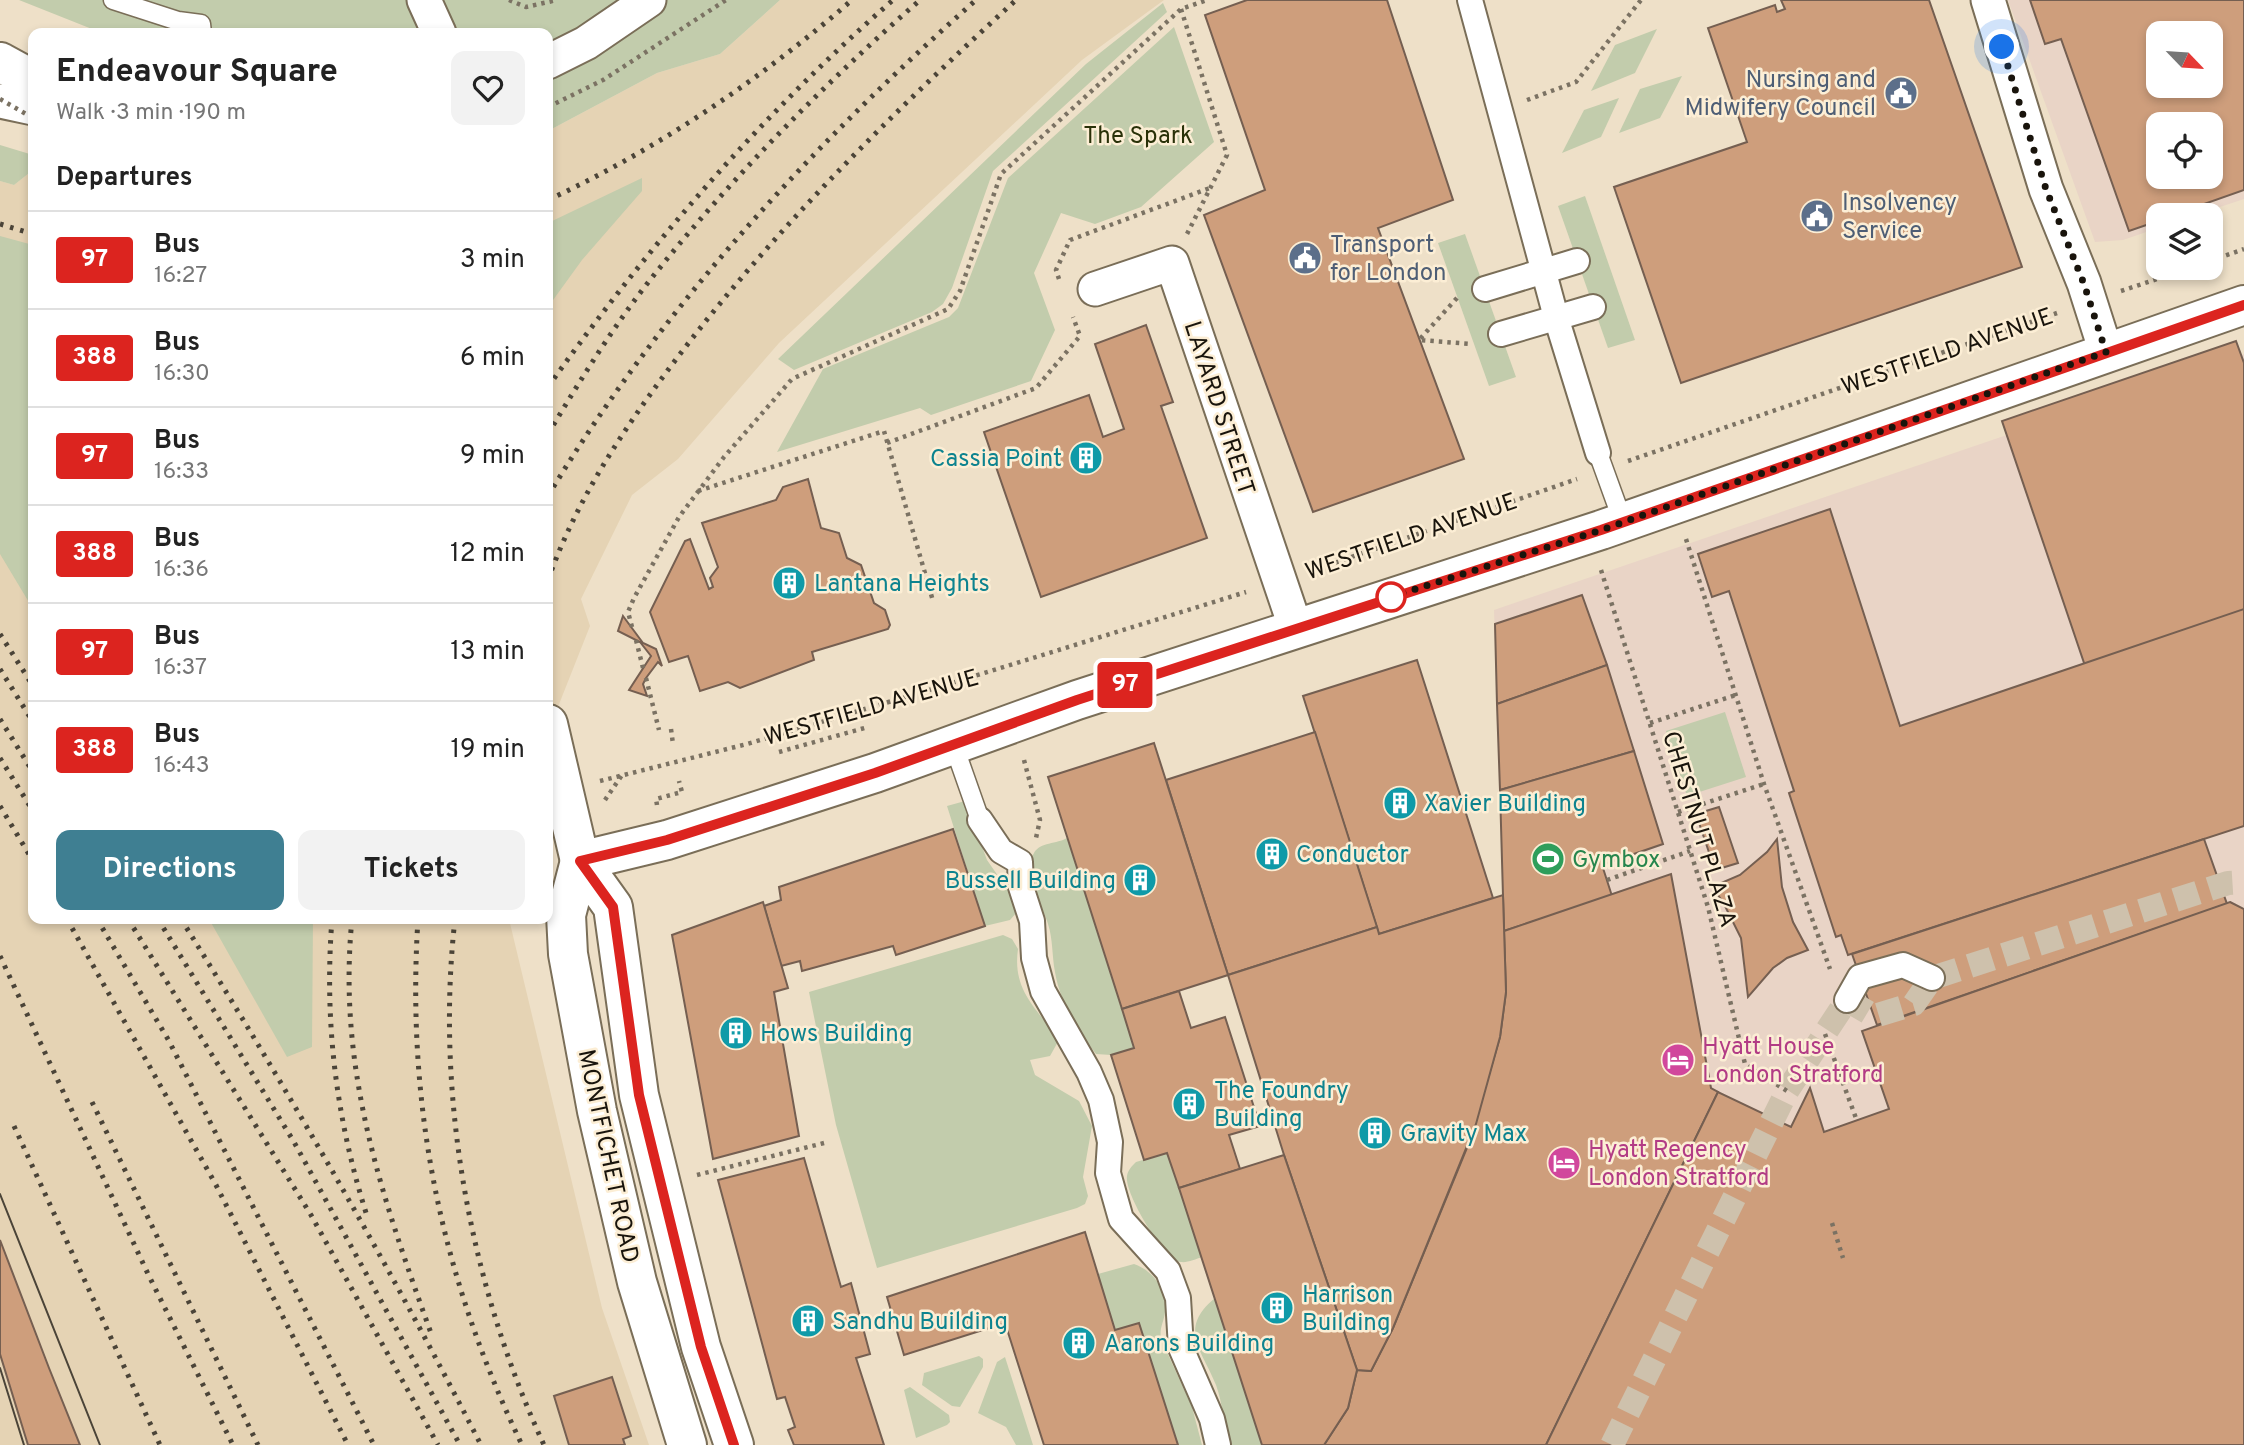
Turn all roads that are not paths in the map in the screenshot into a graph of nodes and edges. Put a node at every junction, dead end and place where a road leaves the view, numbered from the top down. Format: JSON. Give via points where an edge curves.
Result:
{"nodes":[{"id":1,"x":113,"y":0,"type":"edge"},
{"id":2,"x":424,"y":0,"type":"edge"},
{"id":3,"x":649,"y":0,"type":"edge"},
{"id":4,"x":1470,"y":0,"type":"edge"},
{"id":5,"x":1988,"y":0,"type":"edge"},
{"id":6,"x":201,"y":28,"type":"edge"},
{"id":7,"x":437,"y":28,"type":"edge"},
{"id":8,"x":553,"y":60,"type":"edge"},
{"id":9,"x":0,"y":62,"type":"edge"},
{"id":10,"x":28,"y":76,"type":"edge"},
{"id":11,"x":0,"y":100,"type":"edge"},
{"id":12,"x":28,"y":107,"type":"edge"},
{"id":13,"x":1577,"y":261,"type":"dead end"},
{"id":14,"x":1544,"y":270,"type":"junction"},
{"id":15,"x":1485,"y":289,"type":"dead end"},
{"id":16,"x":1076,"y":297,"type":"road end"},
{"id":17,"x":2244,"y":305,"type":"edge"},
{"id":18,"x":1593,"y":307,"type":"dead end"},
{"id":19,"x":1556,"y":317,"type":"junction"},
{"id":20,"x":1501,"y":334,"type":"dead end"},
{"id":21,"x":2106,"y":352,"type":"junction"},
{"id":22,"x":1601,"y":461,"type":"joint"},
{"id":23,"x":1623,"y":522,"type":"junction"},
{"id":24,"x":1296,"y":629,"type":"junction"},
{"id":25,"x":954,"y":746,"type":"junction"},
{"id":26,"x":553,"y":748,"type":"edge"},
{"id":27,"x":980,"y":820,"type":"joint"},
{"id":28,"x":580,"y":861,"type":"junction"},
{"id":29,"x":1932,"y":978,"type":"dead end"},
{"id":30,"x":1847,"y":1000,"type":"road end"},
{"id":31,"x":687,"y":1445,"type":"edge"},
{"id":32,"x":734,"y":1445,"type":"edge"},
{"id":33,"x":1218,"y":1445,"type":"edge"}],
"edges":[{"from":1,"to":6,"type":"lane","via":[[201,24]]},
{"from":2,"to":7,"type":"street"},
{"from":3,"to":8,"type":"street"},
{"from":4,"to":14,"type":"street"},
{"from":5,"to":21,"type":"street","via":[[2046,189]]},
{"from":9,"to":10,"type":"street"},
{"from":11,"to":12,"type":"street"},
{"from":13,"to":14,"type":"street"},
{"from":14,"to":15,"type":"street"},
{"from":14,"to":19,"type":"street"},
{"from":16,"to":24,"type":"street","name":"LAYARD STREET","via":[[1172,263]]},
{"from":17,"to":21,"type":"street","name":"WESTFIELD AVENUE"},
{"from":18,"to":19,"type":"street"},
{"from":19,"to":20,"type":"street"},
{"from":19,"to":22,"type":"street"},
{"from":21,"to":23,"type":"street","name":"WESTFIELD AVENUE"},
{"from":22,"to":23,"type":"lane"},
{"from":23,"to":24,"type":"street","name":"WESTFIELD AVENUE"},
{"from":24,"to":25,"type":"street","name":"WESTFIELD AVENUE","via":[[1077,700]]},
{"from":25,"to":27,"type":"lane"},
{"from":25,"to":28,"type":"street","name":"WESTFIELD AVENUE","via":[[667,840]]},
{"from":26,"to":28,"type":"street","name":"MONTFICHET ROAD"},
{"from":27,"to":33,"type":"street","via":[[1001,851],[1020,862],[1043,991],[1101,1100],[1110,1142],[1108,1173],[1121,1219],[1168,1271],[1178,1298],[1181,1348],[1212,1419]]},
{"from":28,"to":31,"type":"street","name":"MONTFICHET ROAD","via":[[566,915],[568,954],[592,1087],[636,1282]]},
{"from":28,"to":32,"type":"street","name":"MONTFICHET ROAD","via":[[613,907],[639,1095],[697,1334]]},
{"from":29,"to":30,"type":"street","via":[[1903,965],[1860,977]]}]}
